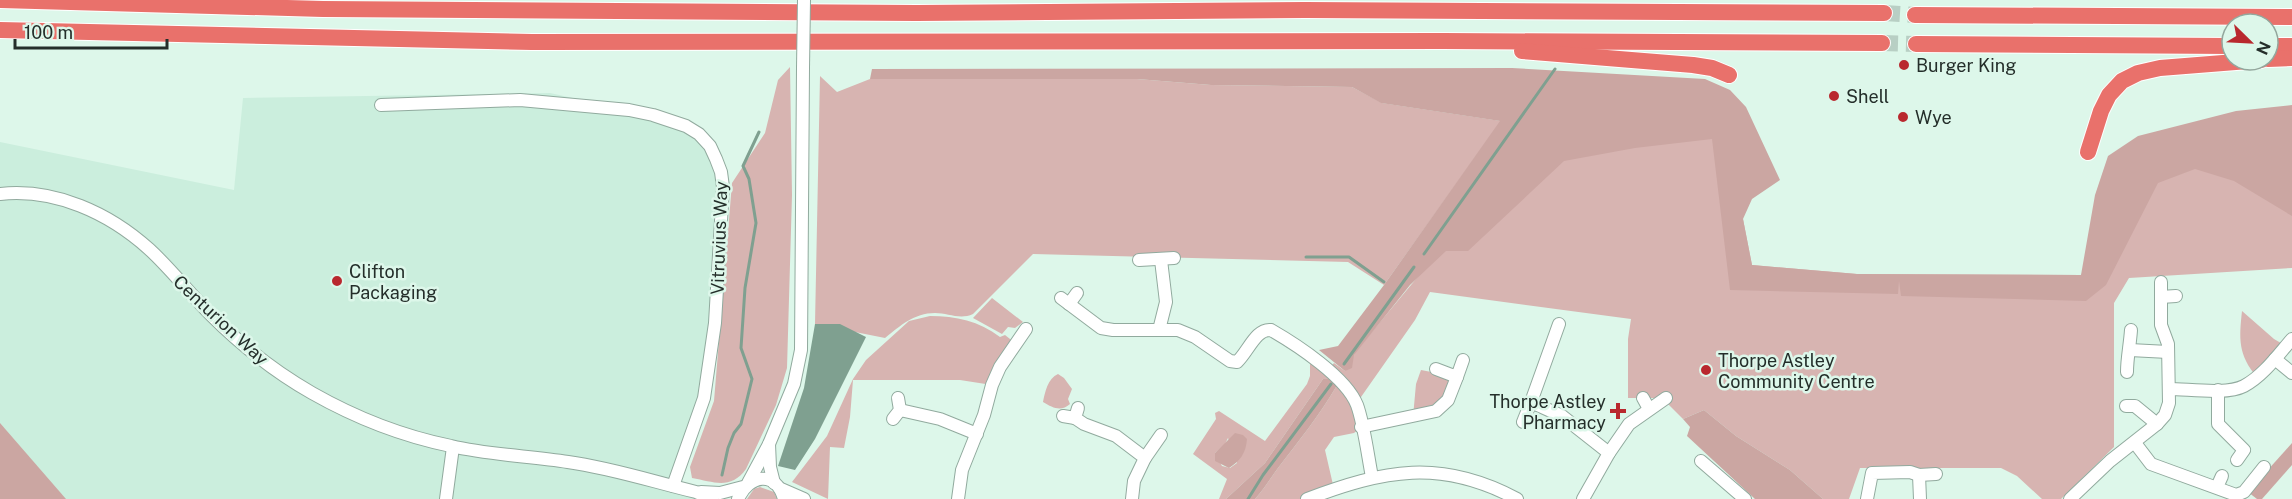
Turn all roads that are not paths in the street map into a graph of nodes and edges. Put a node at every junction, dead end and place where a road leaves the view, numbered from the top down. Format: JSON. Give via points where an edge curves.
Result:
{"nodes":[{"id":1,"x":0,"y":0,"type":"edge"},
{"id":2,"x":804,"y":0,"type":"edge"},
{"id":3,"x":1489,"y":0,"type":"edge"},
{"id":4,"x":1410,"y":12,"type":"junction"},
{"id":5,"x":1884,"y":14,"type":"tunnel mouth"},
{"id":6,"x":1915,"y":15,"type":"tunnel mouth"},
{"id":7,"x":2292,"y":17,"type":"edge"},
{"id":8,"x":0,"y":30,"type":"edge"},
{"id":9,"x":1443,"y":41,"type":"junction"},
{"id":10,"x":1882,"y":43,"type":"tunnel mouth"},
{"id":11,"x":1916,"y":44,"type":"tunnel mouth"},
{"id":12,"x":2220,"y":46,"type":"edge"},
{"id":13,"x":2220,"y":63,"type":"edge"},
{"id":14,"x":1729,"y":75,"type":"dead end"},
{"id":15,"x":381,"y":105,"type":"dead end"},
{"id":16,"x":2088,"y":152,"type":"dead end"},
{"id":17,"x":0,"y":194,"type":"edge"},
{"id":18,"x":1139,"y":260,"type":"dead end"},
{"id":19,"x":2161,"y":282,"type":"dead end"},
{"id":20,"x":1077,"y":293,"type":"dead end"},
{"id":21,"x":2176,"y":296,"type":"dead end"},
{"id":22,"x":2161,"y":297,"type":"junction"},
{"id":23,"x":1026,"y":329,"type":"dead end"},
{"id":24,"x":1159,"y":330,"type":"junction"},
{"id":25,"x":2131,"y":330,"type":"dead end"},
{"id":26,"x":1560,"y":332,"type":"dead end"},
{"id":27,"x":2292,"y":339,"type":"edge"},
{"id":28,"x":2168,"y":352,"type":"junction"},
{"id":29,"x":2125,"y":353,"type":"junction"},
{"id":30,"x":2275,"y":359,"type":"junction"},
{"id":31,"x":1463,"y":360,"type":"dead end"},
{"id":32,"x":1436,"y":369,"type":"dead end"},
{"id":33,"x":2127,"y":372,"type":"dead end"},
{"id":34,"x":2292,"y":373,"type":"edge"},
{"id":35,"x":1457,"y":377,"type":"junction"},
{"id":36,"x":2169,"y":389,"type":"junction"},
{"id":37,"x":2218,"y":390,"type":"junction"},
{"id":38,"x":1666,"y":398,"type":"dead end"},
{"id":39,"x":1531,"y":402,"type":"junction"},
{"id":40,"x":2126,"y":406,"type":"dead end"},
{"id":41,"x":897,"y":409,"type":"dead end"},
{"id":42,"x":1072,"y":414,"type":"dead end"},
{"id":43,"x":1523,"y":422,"type":"dead end"},
{"id":44,"x":2157,"y":424,"type":"junction"},
{"id":45,"x":1361,"y":428,"type":"junction"},
{"id":46,"x":977,"y":434,"type":"junction"},
{"id":47,"x":1161,"y":435,"type":"dead end"},
{"id":48,"x":2135,"y":443,"type":"junction"},
{"id":49,"x":769,"y":444,"type":"junction"},
{"id":50,"x":453,"y":447,"type":"junction"},
{"id":51,"x":1609,"y":453,"type":"junction"},
{"id":52,"x":1145,"y":458,"type":"junction"},
{"id":53,"x":2237,"y":460,"type":"dead end"},
{"id":54,"x":2264,"y":467,"type":"dead end"},
{"id":55,"x":1705,"y":470,"type":"dead end"},
{"id":56,"x":1919,"y":474,"type":"junction"},
{"id":57,"x":1936,"y":474,"type":"dead end"},
{"id":58,"x":1372,"y":477,"type":"junction"},
{"id":59,"x":673,"y":486,"type":"junction"},
{"id":60,"x":743,"y":490,"type":"edge"},
{"id":61,"x":780,"y":490,"type":"edge"},
{"id":62,"x":696,"y":492,"type":"junction"},
{"id":63,"x":1581,"y":498,"type":"edge"},
{"id":64,"x":446,"y":499,"type":"edge"},
{"id":65,"x":712,"y":499,"type":"edge"},
{"id":66,"x":804,"y":499,"type":"edge"},
{"id":67,"x":958,"y":499,"type":"edge"},
{"id":68,"x":1132,"y":499,"type":"edge"},
{"id":69,"x":1307,"y":499,"type":"edge"},
{"id":70,"x":1517,"y":499,"type":"edge"},
{"id":71,"x":1745,"y":499,"type":"edge"},
{"id":72,"x":1867,"y":499,"type":"edge"},
{"id":73,"x":1920,"y":499,"type":"edge"},
{"id":74,"x":2070,"y":499,"type":"edge"}],
"edges":[{"from":1,"to":4,"type":"highway","via":[[323,9]]},
{"from":2,"to":49,"type":"street","bridge":true,"via":[[801,350],[794,384]]},
{"from":3,"to":4,"type":"highway"},
{"from":4,"to":5,"type":"highway"},
{"from":6,"to":7,"type":"highway"},
{"from":8,"to":9,"type":"highway","via":[[532,42]]},
{"from":9,"to":10,"type":"highway"},
{"from":9,"to":14,"type":"highway","via":[[1693,65]]},
{"from":11,"to":12,"type":"highway"},
{"from":13,"to":16,"type":"highway","via":[[2160,68],[2122,81],[2109,95]]},
{"from":15,"to":59,"type":"street","name":"Vitruvius Way","via":[[520,100],[629,110],[673,120],[710,146],[723,188],[715,323],[704,398]]},
{"from":17,"to":50,"type":"street","name":"Centurion Way","via":[[64,200],[118,225],[150,250],[225,329],[287,378],[361,418]]},
{"from":18,"to":24,"type":"street","via":[[1167,259],[1166,302]]},
{"from":19,"to":22,"type":"street"},
{"from":20,"to":24,"type":"street","via":[[1065,301],[1101,327]]},
{"from":21,"to":22,"type":"street"},
{"from":22,"to":28,"type":"street","via":[[2161,325]]},
{"from":23,"to":46,"type":"street","via":[[1010,339]]},
{"from":24,"to":45,"type":"street","via":[[1188,333],[1237,362],[1260,332],[1271,330],[1341,381],[1357,405]]},
{"from":25,"to":29,"type":"street"},
{"from":26,"to":39,"type":"street"},
{"from":27,"to":30,"type":"street"},
{"from":28,"to":29,"type":"street"},
{"from":28,"to":36,"type":"street"},
{"from":29,"to":33,"type":"street"},
{"from":30,"to":34,"type":"street"},
{"from":30,"to":37,"type":"street","via":[[2243,387]]},
{"from":31,"to":35,"type":"street"},
{"from":32,"to":35,"type":"street"},
{"from":35,"to":45,"type":"street","via":[[1448,400],[1436,411]]},
{"from":36,"to":37,"type":"street"},
{"from":36,"to":44,"type":"street","via":[[2165,415]]},
{"from":37,"to":53,"type":"street","via":[[2218,423],[2244,450]]},
{"from":38,"to":51,"type":"street","via":[[1646,404]]},
{"from":39,"to":43,"type":"street"},
{"from":39,"to":51,"type":"street","via":[[1562,416]]},
{"from":40,"to":44,"type":"street","via":[[2135,406]]},
{"from":41,"to":46,"type":"street","via":[[940,419]]},
{"from":42,"to":52,"type":"street","via":[[1084,424],[1116,436]]},
{"from":44,"to":48,"type":"street"},
{"from":45,"to":58,"type":"street"},
{"from":46,"to":67,"type":"street","via":[[962,470]]},
{"from":47,"to":52,"type":"street"},
{"from":48,"to":54,"type":"street","via":[[2151,464],[2220,482],[2236,495],[2244,492]]},
{"from":48,"to":74,"type":"street"},
{"from":49,"to":60,"type":"street"},
{"from":49,"to":61,"type":"street","via":[[770,467]]},
{"from":50,"to":59,"type":"street","name":"Centurion Way","via":[[569,462]]},
{"from":50,"to":64,"type":"street"},
{"from":51,"to":63,"type":"street"},
{"from":52,"to":68,"type":"street","via":[[1134,481]]},
{"from":55,"to":71,"type":"street"},
{"from":56,"to":57,"type":"street"},
{"from":56,"to":72,"type":"street","via":[[1872,473]]},
{"from":56,"to":73,"type":"street"},
{"from":58,"to":69,"type":"street"},
{"from":58,"to":70,"type":"street","via":[[1414,472],[1443,474],[1486,484]]},
{"from":59,"to":62,"type":"street","name":"Centurion Way"},
{"from":60,"to":61,"type":"street","name":"Centurion Way","via":[[756,480],[766,479]]},
{"from":60,"to":62,"type":"street","name":"Centurion Way"},
{"from":61,"to":66,"type":"street"},
{"from":62,"to":65,"type":"street","name":"Centurion Way"}]}
